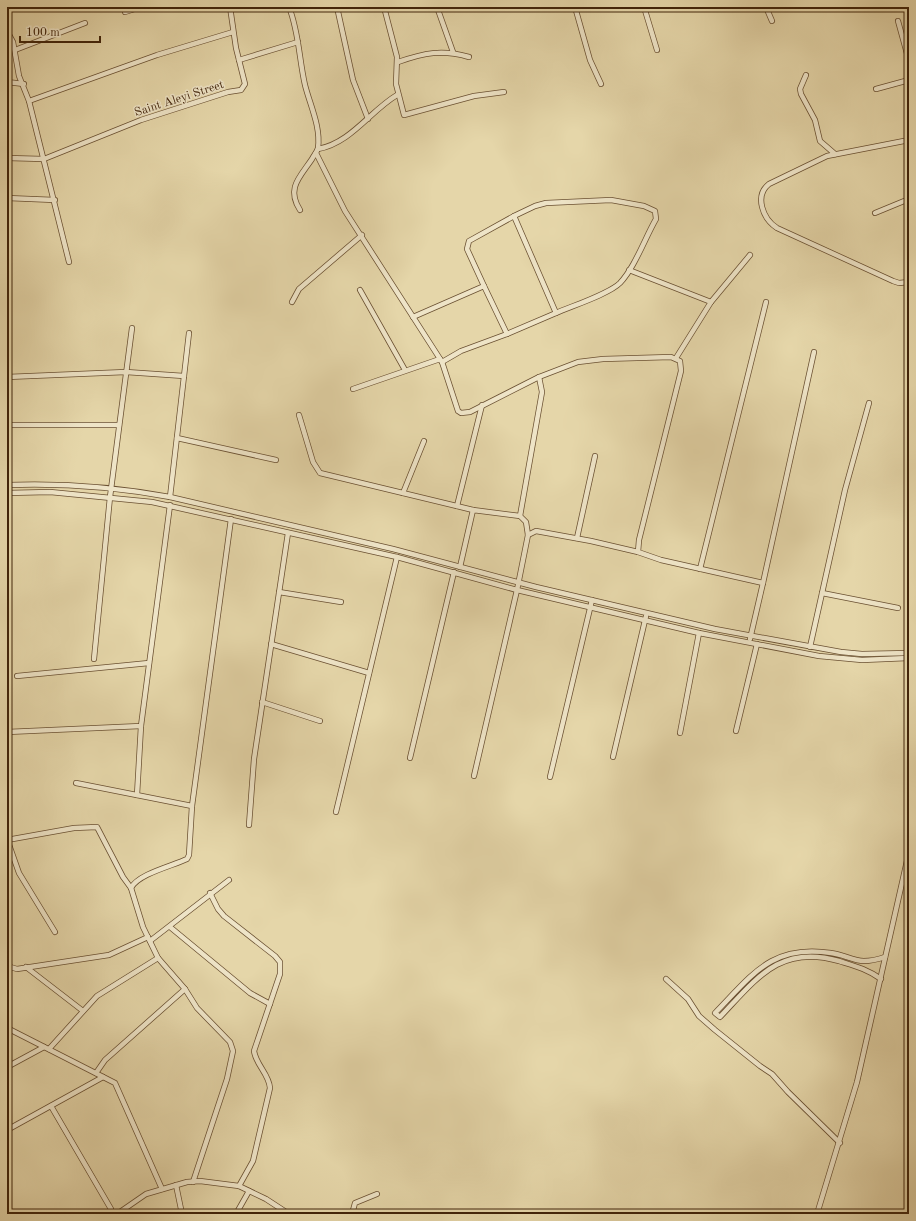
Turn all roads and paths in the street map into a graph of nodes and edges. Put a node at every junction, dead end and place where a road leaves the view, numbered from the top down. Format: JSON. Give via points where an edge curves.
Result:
{"nodes":[{"id":1,"x":11,"y":7,"type":"edge"},
{"id":2,"x":141,"y":7,"type":"edge"},
{"id":3,"x":230,"y":7,"type":"edge"},
{"id":4,"x":289,"y":7,"type":"edge"},
{"id":5,"x":337,"y":7,"type":"edge"},
{"id":6,"x":384,"y":7,"type":"edge"},
{"id":7,"x":437,"y":7,"type":"edge"},
{"id":8,"x":575,"y":7,"type":"edge"},
{"id":9,"x":644,"y":7,"type":"edge"},
{"id":10,"x":766,"y":7,"type":"edge"},
{"id":11,"x":125,"y":12,"type":"dead end"},
{"id":12,"x":7,"y":13,"type":"edge"},
{"id":13,"x":772,"y":21,"type":"dead end"},
{"id":14,"x":898,"y":21,"type":"dead end"},
{"id":15,"x":85,"y":23,"type":"dead end"},
{"id":16,"x":7,"y":31,"type":"edge"},
{"id":17,"x":233,"y":32,"type":"junction"},
{"id":18,"x":298,"y":42,"type":"junction"},
{"id":19,"x":15,"y":50,"type":"junction"},
{"id":20,"x":657,"y":50,"type":"dead end"},
{"id":21,"x":453,"y":52,"type":"junction"},
{"id":22,"x":469,"y":57,"type":"dead end"},
{"id":23,"x":239,"y":60,"type":"junction"},
{"id":24,"x":909,"y":61,"type":"edge"},
{"id":25,"x":398,"y":62,"type":"junction"},
{"id":26,"x":806,"y":75,"type":"dead end"},
{"id":27,"x":909,"y":80,"type":"edge"},
{"id":28,"x":7,"y":82,"type":"edge"},
{"id":29,"x":24,"y":84,"type":"junction"},
{"id":30,"x":601,"y":84,"type":"dead end"},
{"id":31,"x":876,"y":89,"type":"dead end"},
{"id":32,"x":504,"y":92,"type":"dead end"},
{"id":33,"x":397,"y":95,"type":"junction"},
{"id":34,"x":29,"y":101,"type":"junction"},
{"id":35,"x":368,"y":120,"type":"junction"},
{"id":36,"x":909,"y":140,"type":"edge"},
{"id":37,"x":317,"y":151,"type":"junction"},
{"id":38,"x":835,"y":154,"type":"junction"},
{"id":39,"x":7,"y":158,"type":"edge"},
{"id":40,"x":44,"y":159,"type":"junction"},
{"id":41,"x":7,"y":198,"type":"edge"},
{"id":42,"x":909,"y":199,"type":"edge"},
{"id":43,"x":55,"y":200,"type":"junction"},
{"id":44,"x":300,"y":210,"type":"dead end"},
{"id":45,"x":875,"y":213,"type":"dead end"},
{"id":46,"x":514,"y":216,"type":"junction"},
{"id":47,"x":362,"y":235,"type":"junction"},
{"id":48,"x":750,"y":255,"type":"dead end"},
{"id":49,"x":69,"y":262,"type":"dead end"},
{"id":50,"x":629,"y":270,"type":"junction"},
{"id":51,"x":909,"y":282,"type":"edge"},
{"id":52,"x":484,"y":286,"type":"junction"},
{"id":53,"x":360,"y":290,"type":"dead end"},
{"id":54,"x":292,"y":302,"type":"dead end"},
{"id":55,"x":711,"y":302,"type":"junction"},
{"id":56,"x":766,"y":302,"type":"dead end"},
{"id":57,"x":556,"y":313,"type":"junction"},
{"id":58,"x":413,"y":317,"type":"junction"},
{"id":59,"x":132,"y":328,"type":"dead end"},
{"id":60,"x":189,"y":332,"type":"dead end"},
{"id":61,"x":507,"y":334,"type":"junction"},
{"id":62,"x":814,"y":352,"type":"dead end"},
{"id":63,"x":676,"y":358,"type":"junction"},
{"id":64,"x":441,"y":360,"type":"junction"},
{"id":65,"x":405,"y":370,"type":"junction"},
{"id":66,"x":126,"y":372,"type":"junction"},
{"id":67,"x":184,"y":376,"type":"junction"},
{"id":68,"x":7,"y":377,"type":"edge"},
{"id":69,"x":539,"y":377,"type":"junction"},
{"id":70,"x":353,"y":389,"type":"dead end"},
{"id":71,"x":869,"y":403,"type":"dead end"},
{"id":72,"x":482,"y":405,"type":"junction"},
{"id":73,"x":299,"y":415,"type":"dead end"},
{"id":74,"x":119,"y":425,"type":"junction"},
{"id":75,"x":7,"y":426,"type":"edge"},
{"id":76,"x":177,"y":438,"type":"junction"},
{"id":77,"x":424,"y":441,"type":"dead end"},
{"id":78,"x":595,"y":456,"type":"dead end"},
{"id":79,"x":276,"y":460,"type":"dead end"},
{"id":80,"x":52,"y":484,"type":"junction"},
{"id":81,"x":7,"y":485,"type":"edge"},
{"id":82,"x":111,"y":490,"type":"junction"},
{"id":83,"x":50,"y":492,"type":"junction"},
{"id":84,"x":7,"y":493,"type":"edge"},
{"id":85,"x":403,"y":493,"type":"junction"},
{"id":86,"x":110,"y":497,"type":"junction"},
{"id":87,"x":170,"y":497,"type":"junction"},
{"id":88,"x":202,"y":504,"type":"junction"},
{"id":89,"x":170,"y":505,"type":"junction"},
{"id":90,"x":457,"y":506,"type":"junction"},
{"id":91,"x":473,"y":510,"type":"junction"},
{"id":92,"x":200,"y":511,"type":"junction"},
{"id":93,"x":520,"y":516,"type":"junction"},
{"id":94,"x":231,"y":519,"type":"junction"},
{"id":95,"x":303,"y":528,"type":"junction"},
{"id":96,"x":288,"y":533,"type":"junction"},
{"id":97,"x":528,"y":535,"type":"junction"},
{"id":98,"x":300,"y":536,"type":"junction"},
{"id":99,"x":577,"y":538,"type":"junction"},
{"id":100,"x":638,"y":552,"type":"junction"},
{"id":101,"x":397,"y":557,"type":"junction"},
{"id":102,"x":460,"y":567,"type":"junction"},
{"id":103,"x":700,"y":569,"type":"junction"},
{"id":104,"x":454,"y":572,"type":"junction"},
{"id":105,"x":518,"y":583,"type":"junction"},
{"id":106,"x":763,"y":584,"type":"junction"},
{"id":107,"x":517,"y":590,"type":"junction"},
{"id":108,"x":279,"y":592,"type":"junction"},
{"id":109,"x":822,"y":593,"type":"junction"},
{"id":110,"x":592,"y":600,"type":"junction"},
{"id":111,"x":340,"y":602,"type":"dead end"},
{"id":112,"x":591,"y":607,"type":"junction"},
{"id":113,"x":898,"y":608,"type":"dead end"},
{"id":114,"x":647,"y":613,"type":"junction"},
{"id":115,"x":645,"y":620,"type":"junction"},
{"id":116,"x":700,"y":633,"type":"junction"},
{"id":117,"x":751,"y":636,"type":"junction"},
{"id":118,"x":750,"y":643,"type":"junction"},
{"id":119,"x":271,"y":644,"type":"junction"},
{"id":120,"x":757,"y":644,"type":"junction"},
{"id":121,"x":810,"y":647,"type":"junction"},
{"id":122,"x":909,"y":653,"type":"edge"},
{"id":123,"x":909,"y":658,"type":"edge"},
{"id":124,"x":94,"y":659,"type":"dead end"},
{"id":125,"x":149,"y":663,"type":"junction"},
{"id":126,"x":369,"y":673,"type":"junction"},
{"id":127,"x":17,"y":676,"type":"dead end"},
{"id":128,"x":262,"y":702,"type":"junction"},
{"id":129,"x":320,"y":721,"type":"dead end"},
{"id":130,"x":141,"y":726,"type":"junction"},
{"id":131,"x":7,"y":732,"type":"edge"},
{"id":132,"x":736,"y":732,"type":"dead end"},
{"id":133,"x":680,"y":733,"type":"dead end"},
{"id":134,"x":614,"y":757,"type":"dead end"},
{"id":135,"x":410,"y":758,"type":"dead end"},
{"id":136,"x":474,"y":776,"type":"dead end"},
{"id":137,"x":550,"y":777,"type":"dead end"},
{"id":138,"x":76,"y":784,"type":"dead end"},
{"id":139,"x":137,"y":794,"type":"junction"},
{"id":140,"x":192,"y":806,"type":"junction"},
{"id":141,"x":336,"y":812,"type":"dead end"},
{"id":142,"x":249,"y":825,"type":"dead end"},
{"id":143,"x":7,"y":840,"type":"edge"},
{"id":144,"x":909,"y":852,"type":"edge"},
{"id":145,"x":230,"y":880,"type":"dead end"},
{"id":146,"x":131,"y":888,"type":"junction"},
{"id":147,"x":210,"y":893,"type":"junction"},
{"id":148,"x":170,"y":927,"type":"junction"},
{"id":149,"x":55,"y":932,"type":"dead end"},
{"id":150,"x":149,"y":939,"type":"junction"},
{"id":151,"x":811,"y":950,"type":"junction"},
{"id":152,"x":811,"y":956,"type":"junction"},
{"id":153,"x":885,"y":957,"type":"junction"},
{"id":154,"x":158,"y":958,"type":"junction"},
{"id":155,"x":772,"y":960,"type":"junction"},
{"id":156,"x":775,"y":965,"type":"junction"},
{"id":157,"x":7,"y":966,"type":"edge"},
{"id":158,"x":26,"y":967,"type":"junction"},
{"id":159,"x":750,"y":978,"type":"junction"},
{"id":160,"x":666,"y":979,"type":"dead end"},
{"id":161,"x":881,"y":979,"type":"junction"},
{"id":162,"x":754,"y":981,"type":"junction"},
{"id":163,"x":185,"y":989,"type":"junction"},
{"id":164,"x":270,"y":1004,"type":"junction"},
{"id":165,"x":83,"y":1011,"type":"junction"},
{"id":166,"x":7,"y":1028,"type":"edge"},
{"id":167,"x":47,"y":1048,"type":"junction"},
{"id":168,"x":7,"y":1067,"type":"edge"},
{"id":169,"x":96,"y":1074,"type":"junction"},
{"id":170,"x":103,"y":1077,"type":"junction"},
{"id":171,"x":51,"y":1106,"type":"junction"},
{"id":172,"x":7,"y":1130,"type":"edge"},
{"id":173,"x":840,"y":1144,"type":"junction"},
{"id":174,"x":193,"y":1182,"type":"junction"},
{"id":175,"x":176,"y":1185,"type":"junction"},
{"id":176,"x":239,"y":1186,"type":"junction"},
{"id":177,"x":162,"y":1189,"type":"junction"},
{"id":178,"x":249,"y":1191,"type":"junction"},
{"id":179,"x":377,"y":1194,"type":"dead end"},
{"id":180,"x":111,"y":1209,"type":"dead end"},
{"id":181,"x":117,"y":1214,"type":"edge"},
{"id":182,"x":182,"y":1214,"type":"edge"},
{"id":183,"x":236,"y":1214,"type":"edge"},
{"id":184,"x":289,"y":1214,"type":"edge"},
{"id":185,"x":352,"y":1214,"type":"edge"},
{"id":186,"x":817,"y":1214,"type":"edge"}],
"edges":[{"from":1,"to":12,"type":"street"},
{"from":2,"to":11,"type":"street"},
{"from":3,"to":17,"type":"street","name":"Saint Aleyi Street"},
{"from":4,"to":18,"type":"street","via":[[294,18]]},
{"from":5,"to":35,"type":"street","via":[[353,80]]},
{"from":6,"to":25,"type":"street"},
{"from":7,"to":21,"type":"street"},
{"from":8,"to":30,"type":"street","via":[[590,60]]},
{"from":9,"to":20,"type":"street"},
{"from":10,"to":13,"type":"street"},
{"from":14,"to":24,"type":"street"},
{"from":15,"to":19,"type":"street"},
{"from":16,"to":19,"type":"street"},
{"from":17,"to":23,"type":"street","name":"Saint Aleyi Street"},
{"from":17,"to":34,"type":"street","via":[[157,55]]},
{"from":18,"to":23,"type":"street"},
{"from":18,"to":37,"type":"street","via":[[318,137]]},
{"from":19,"to":29,"type":"street","via":[[19,76]]},
{"from":21,"to":22,"type":"street"},
{"from":21,"to":25,"type":"street","via":[[424,53]]},
{"from":23,"to":40,"type":"street","name":"Saint Aleyi Street","via":[[245,84],[241,90],[141,120]]},
{"from":25,"to":33,"type":"street"},
{"from":26,"to":38,"type":"street","via":[[800,89],[815,120],[820,141]]},
{"from":27,"to":31,"type":"street"},
{"from":28,"to":29,"type":"street"},
{"from":29,"to":34,"type":"street"},
{"from":32,"to":33,"type":"street","via":[[474,96],[404,115]]},
{"from":33,"to":35,"type":"street","via":[[381,105]]},
{"from":34,"to":40,"type":"street"},
{"from":35,"to":37,"type":"street","via":[[327,148]]},
{"from":36,"to":38,"type":"street"},
{"from":37,"to":44,"type":"street","via":[[294,189],[294,201]]},
{"from":37,"to":47,"type":"street","via":[[345,211]]},
{"from":38,"to":51,"type":"street","via":[[806,164],[766,186],[761,197],[765,217],[777,228],[868,271],[899,283]]},
{"from":39,"to":40,"type":"street"},
{"from":40,"to":43,"type":"street"},
{"from":41,"to":43,"type":"street"},
{"from":42,"to":45,"type":"street"},
{"from":43,"to":49,"type":"street"},
{"from":46,"to":50,"type":"street","via":[[546,203],[611,200],[651,208],[655,211],[656,219]]},
{"from":46,"to":52,"type":"street","via":[[467,244]]},
{"from":46,"to":57,"type":"street"},
{"from":47,"to":54,"type":"street","via":[[299,289]]},
{"from":47,"to":58,"type":"street"},
{"from":48,"to":55,"type":"street"},
{"from":50,"to":55,"type":"street"},
{"from":50,"to":57,"type":"street","via":[[612,288]]},
{"from":52,"to":58,"type":"street"},
{"from":52,"to":61,"type":"street"},
{"from":53,"to":65,"type":"street"},
{"from":55,"to":63,"type":"street"},
{"from":56,"to":103,"type":"street"},
{"from":57,"to":61,"type":"street"},
{"from":58,"to":64,"type":"street"},
{"from":59,"to":66,"type":"street"},
{"from":60,"to":67,"type":"street"},
{"from":61,"to":64,"type":"street"},
{"from":62,"to":106,"type":"street"},
{"from":63,"to":69,"type":"street","via":[[585,361]]},
{"from":63,"to":100,"type":"street","via":[[680,361],[681,371]]},
{"from":64,"to":65,"type":"street"},
{"from":64,"to":72,"type":"street","via":[[458,411],[465,413]]},
{"from":65,"to":70,"type":"street"},
{"from":66,"to":67,"type":"street"},
{"from":66,"to":68,"type":"street"},
{"from":66,"to":74,"type":"street"},
{"from":67,"to":76,"type":"street"},
{"from":69,"to":72,"type":"street"},
{"from":69,"to":93,"type":"street","via":[[542,392]]},
{"from":71,"to":109,"type":"street","via":[[845,490]]},
{"from":72,"to":90,"type":"street"},
{"from":73,"to":85,"type":"street","via":[[313,462],[320,472]]},
{"from":74,"to":75,"type":"street"},
{"from":74,"to":82,"type":"street"},
{"from":76,"to":79,"type":"street"},
{"from":76,"to":87,"type":"street"},
{"from":77,"to":85,"type":"street"},
{"from":78,"to":99,"type":"street"},
{"from":80,"to":81,"type":"street"},
{"from":80,"to":82,"type":"street"},
{"from":80,"to":83,"type":"street"},
{"from":82,"to":86,"type":"street"},
{"from":82,"to":87,"type":"street"},
{"from":83,"to":84,"type":"street"},
{"from":83,"to":86,"type":"street"},
{"from":85,"to":90,"type":"street"},
{"from":86,"to":89,"type":"street"},
{"from":86,"to":124,"type":"street"},
{"from":87,"to":88,"type":"street"},
{"from":88,"to":92,"type":"street"},
{"from":88,"to":95,"type":"street"},
{"from":89,"to":92,"type":"street"},
{"from":89,"to":125,"type":"street"},
{"from":90,"to":91,"type":"street"},
{"from":91,"to":93,"type":"street"},
{"from":91,"to":102,"type":"street"},
{"from":92,"to":94,"type":"street"},
{"from":93,"to":97,"type":"street","via":[[526,522]]},
{"from":94,"to":96,"type":"street"},
{"from":94,"to":140,"type":"street"},
{"from":95,"to":98,"type":"street"},
{"from":95,"to":102,"type":"street"},
{"from":96,"to":98,"type":"street"},
{"from":96,"to":108,"type":"street"},
{"from":97,"to":99,"type":"street","via":[[536,531]]},
{"from":97,"to":105,"type":"street"},
{"from":98,"to":101,"type":"street"},
{"from":99,"to":100,"type":"street"},
{"from":100,"to":103,"type":"street"},
{"from":101,"to":104,"type":"street"},
{"from":101,"to":126,"type":"street"},
{"from":102,"to":105,"type":"street"},
{"from":103,"to":106,"type":"street"},
{"from":104,"to":107,"type":"street"},
{"from":104,"to":135,"type":"street"},
{"from":105,"to":107,"type":"street"},
{"from":105,"to":110,"type":"street"},
{"from":106,"to":117,"type":"street"},
{"from":107,"to":112,"type":"street"},
{"from":107,"to":136,"type":"street"},
{"from":108,"to":111,"type":"street"},
{"from":108,"to":119,"type":"street"},
{"from":109,"to":113,"type":"street"},
{"from":109,"to":121,"type":"street"},
{"from":110,"to":112,"type":"street"},
{"from":110,"to":114,"type":"street"},
{"from":112,"to":115,"type":"street"},
{"from":112,"to":137,"type":"street"},
{"from":114,"to":115,"type":"street"},
{"from":114,"to":117,"type":"street"},
{"from":115,"to":116,"type":"street"},
{"from":115,"to":134,"type":"street"},
{"from":116,"to":118,"type":"street"},
{"from":116,"to":133,"type":"street"},
{"from":117,"to":118,"type":"street"},
{"from":117,"to":121,"type":"street"},
{"from":118,"to":120,"type":"street"},
{"from":119,"to":126,"type":"street"},
{"from":119,"to":128,"type":"street"},
{"from":120,"to":123,"type":"street","via":[[862,660]]},
{"from":120,"to":132,"type":"street"},
{"from":121,"to":122,"type":"street","via":[[862,654]]},
{"from":125,"to":127,"type":"street"},
{"from":125,"to":130,"type":"street"},
{"from":126,"to":141,"type":"street"},
{"from":128,"to":129,"type":"street"},
{"from":128,"to":142,"type":"street"},
{"from":130,"to":131,"type":"street"},
{"from":130,"to":139,"type":"street"},
{"from":138,"to":139,"type":"street"},
{"from":139,"to":140,"type":"street"},
{"from":140,"to":146,"type":"street","via":[[187,859],[144,877]]},
{"from":143,"to":146,"type":"street","via":[[74,828],[97,827]]},
{"from":143,"to":149,"type":"street","via":[[19,873]]},
{"from":144,"to":153,"type":"street"},
{"from":145,"to":147,"type":"street"},
{"from":146,"to":150,"type":"street"},
{"from":147,"to":148,"type":"street"},
{"from":147,"to":164,"type":"street","via":[[224,916],[280,962],[280,974]]},
{"from":148,"to":150,"type":"street"},
{"from":148,"to":164,"type":"street","via":[[250,994]]},
{"from":150,"to":154,"type":"street"},
{"from":150,"to":158,"type":"street","via":[[109,955]]},
{"from":151,"to":152,"type":"street"},
{"from":151,"to":153,"type":"street","via":[[864,961]]},
{"from":151,"to":155,"type":"street","via":[[798,951]]},
{"from":152,"to":156,"type":"street","via":[[798,957]]},
{"from":152,"to":161,"type":"street","via":[[862,967]]},
{"from":153,"to":161,"type":"street"},
{"from":154,"to":163,"type":"street"},
{"from":154,"to":165,"type":"street","via":[[97,996]]},
{"from":155,"to":156,"type":"street"},
{"from":155,"to":159,"type":"street"},
{"from":156,"to":162,"type":"street"},
{"from":157,"to":158,"type":"street","via":[[17,969]]},
{"from":158,"to":165,"type":"street"},
{"from":159,"to":162,"type":"street"},
{"from":159,"to":162,"type":"street","via":[[715,1012],[717,1015],[720,1017]]},
{"from":160,"to":173,"type":"street","via":[[688,999],[699,1016],[772,1074]]},
{"from":161,"to":173,"type":"street"},
{"from":163,"to":169,"type":"street","via":[[105,1060]]},
{"from":163,"to":174,"type":"street","via":[[197,1008],[230,1042],[233,1050],[227,1079]]},
{"from":164,"to":176,"type":"street","via":[[254,1051],[270,1088],[252,1161]]},
{"from":165,"to":167,"type":"street"},
{"from":166,"to":167,"type":"street"},
{"from":167,"to":168,"type":"street"},
{"from":167,"to":169,"type":"street"},
{"from":169,"to":170,"type":"street"},
{"from":170,"to":171,"type":"street"},
{"from":170,"to":177,"type":"street","via":[[115,1083]]},
{"from":171,"to":172,"type":"street"},
{"from":171,"to":180,"type":"street"},
{"from":173,"to":186,"type":"street"},
{"from":174,"to":175,"type":"street"},
{"from":174,"to":176,"type":"street"},
{"from":175,"to":177,"type":"street"},
{"from":175,"to":182,"type":"street"},
{"from":176,"to":178,"type":"street"},
{"from":177,"to":181,"type":"street","via":[[146,1194]]},
{"from":178,"to":183,"type":"street"},
{"from":178,"to":184,"type":"street"},
{"from":179,"to":185,"type":"street","via":[[355,1203]]}]}
